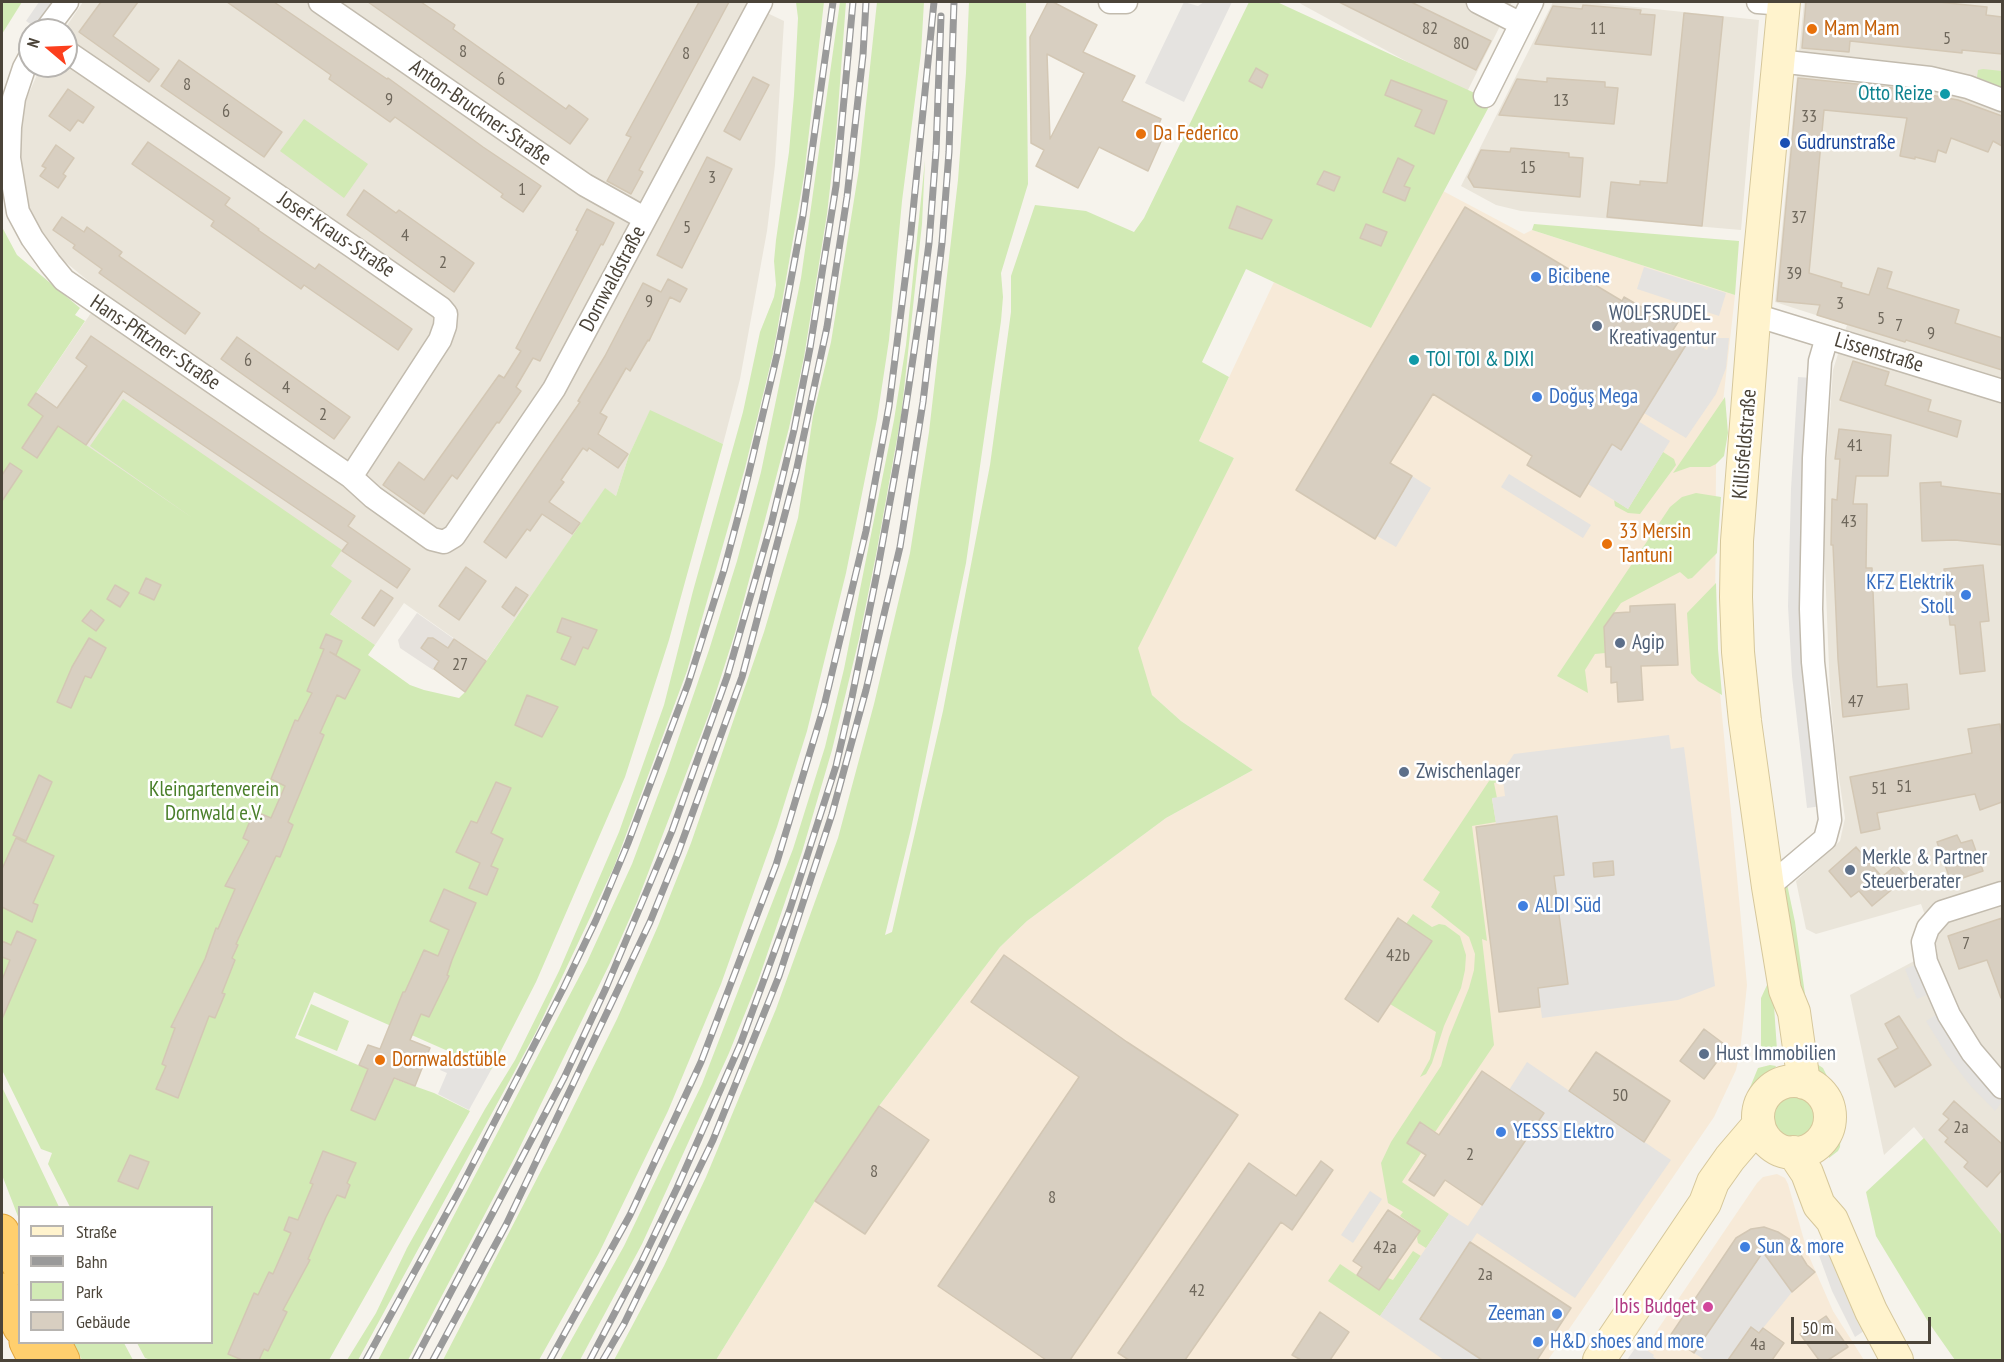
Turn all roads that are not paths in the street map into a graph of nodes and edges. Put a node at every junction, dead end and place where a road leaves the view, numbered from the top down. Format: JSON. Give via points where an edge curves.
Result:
{"nodes":[{"id":1,"x":67,"y":2,"type":"edge"},
{"id":2,"x":320,"y":2,"type":"edge"},
{"id":3,"x":761,"y":2,"type":"edge"},
{"id":4,"x":1110,"y":2,"type":"edge"},
{"id":5,"x":1126,"y":2,"type":"edge"},
{"id":6,"x":1478,"y":2,"type":"edge"},
{"id":7,"x":1532,"y":2,"type":"edge"},
{"id":8,"x":1775,"y":2,"type":"edge"},
{"id":9,"x":55,"y":18,"type":"edge"},
{"id":10,"x":1521,"y":24,"type":"junction"},
{"id":11,"x":78,"y":59,"type":"edge"},
{"id":12,"x":1778,"y":61,"type":"junction"},
{"id":13,"x":21,"y":78,"type":"edge"},
{"id":14,"x":1485,"y":96,"type":"dead end"},
{"id":15,"x":2002,"y":100,"type":"edge"},
{"id":16,"x":644,"y":218,"type":"junction"},
{"id":17,"x":1755,"y":315,"type":"junction"},
{"id":18,"x":1827,"y":337,"type":"junction"},
{"id":19,"x":2002,"y":391,"type":"edge"},
{"id":20,"x":351,"y":477,"type":"junction"},
{"id":21,"x":444,"y":542,"type":"joint"},
{"id":22,"x":1768,"y":887,"type":"junction"},
{"id":23,"x":2002,"y":893,"type":"edge"},
{"id":24,"x":1791,"y":1083,"type":"junction"},
{"id":25,"x":2002,"y":1087,"type":"edge"},
{"id":26,"x":1821,"y":1140,"type":"junction"},
{"id":27,"x":1776,"y":1142,"type":"junction"},
{"id":28,"x":1832,"y":1221,"type":"junction"},
{"id":29,"x":2,"y":1231,"type":"edge"},
{"id":30,"x":18,"y":1264,"type":"edge"},
{"id":31,"x":2,"y":1290,"type":"edge"},
{"id":32,"x":18,"y":1324,"type":"edge"},
{"id":33,"x":27,"y":1344,"type":"edge"},
{"id":34,"x":55,"y":1344,"type":"edge"},
{"id":35,"x":35,"y":1360,"type":"edge"},
{"id":36,"x":63,"y":1360,"type":"edge"},
{"id":37,"x":1599,"y":1360,"type":"edge"},
{"id":38,"x":1897,"y":1360,"type":"edge"}],
"edges":[{"from":1,"to":9,"type":"street"},
{"from":2,"to":16,"type":"street","name":"Anton-Bruckner-Straße","via":[[585,185]]},
{"from":3,"to":16,"type":"street","name":"Dornwaldstraße"},
{"from":4,"to":5,"type":"street"},
{"from":6,"to":10,"type":"street"},
{"from":7,"to":10,"type":"street"},
{"from":8,"to":12,"type":"main road","name":"Killisfeldstraße"},
{"from":10,"to":14,"type":"street"},
{"from":11,"to":20,"type":"street","name":"Josef-Kraus-Straße","via":[[446,314],[440,340]]},
{"from":12,"to":15,"type":"street","via":[[1930,78]]},
{"from":12,"to":17,"type":"main road","name":"Killisfeldstraße"},
{"from":13,"to":20,"type":"street","name":"Hans-Pfitzner-Straße","via":[[14,98],[9,158],[18,212],[64,280]]},
{"from":16,"to":21,"type":"street","name":"Dornwaldstraße","via":[[554,389],[454,536]]},
{"from":17,"to":18,"type":"street","name":"Lissenstraße"},
{"from":17,"to":22,"type":"main road","name":"Killisfeldstraße","via":[[1736,597],[1745,721]]},
{"from":18,"to":19,"type":"street","name":"Lissenstraße"},
{"from":18,"to":22,"type":"street","via":[[1820,361],[1814,458],[1811,609],[1830,820],[1825,839]]},
{"from":20,"to":21,"type":"street","name":"Hans-Pfitzner-Straße","via":[[432,539]]},
{"from":22,"to":24,"type":"main road","name":"Killisfeldstraße","via":[[1785,990],[1794,1012]]},
{"from":23,"to":25,"type":"street","via":[[1942,912],[1928,928],[1923,942],[1926,962],[1948,1015]]},
{"from":24,"to":26,"type":"main road","via":[[1818,1090],[1827,1103],[1828,1126]]},
{"from":24,"to":27,"type":"main road","via":[[1765,1095],[1758,1111]]},
{"from":26,"to":27,"type":"main road","via":[[1808,1149]]},
{"from":26,"to":28,"type":"main road","via":[[1833,1203]]},
{"from":27,"to":28,"type":"main road","via":[[1807,1173],[1819,1205]]},
{"from":27,"to":37,"type":"main road","via":[[1705,1203]]},
{"from":28,"to":38,"type":"main road"},
{"from":29,"to":30,"type":"highway"},
{"from":31,"to":32,"type":"highway"},
{"from":33,"to":35,"type":"highway"},
{"from":34,"to":36,"type":"highway"}]}
